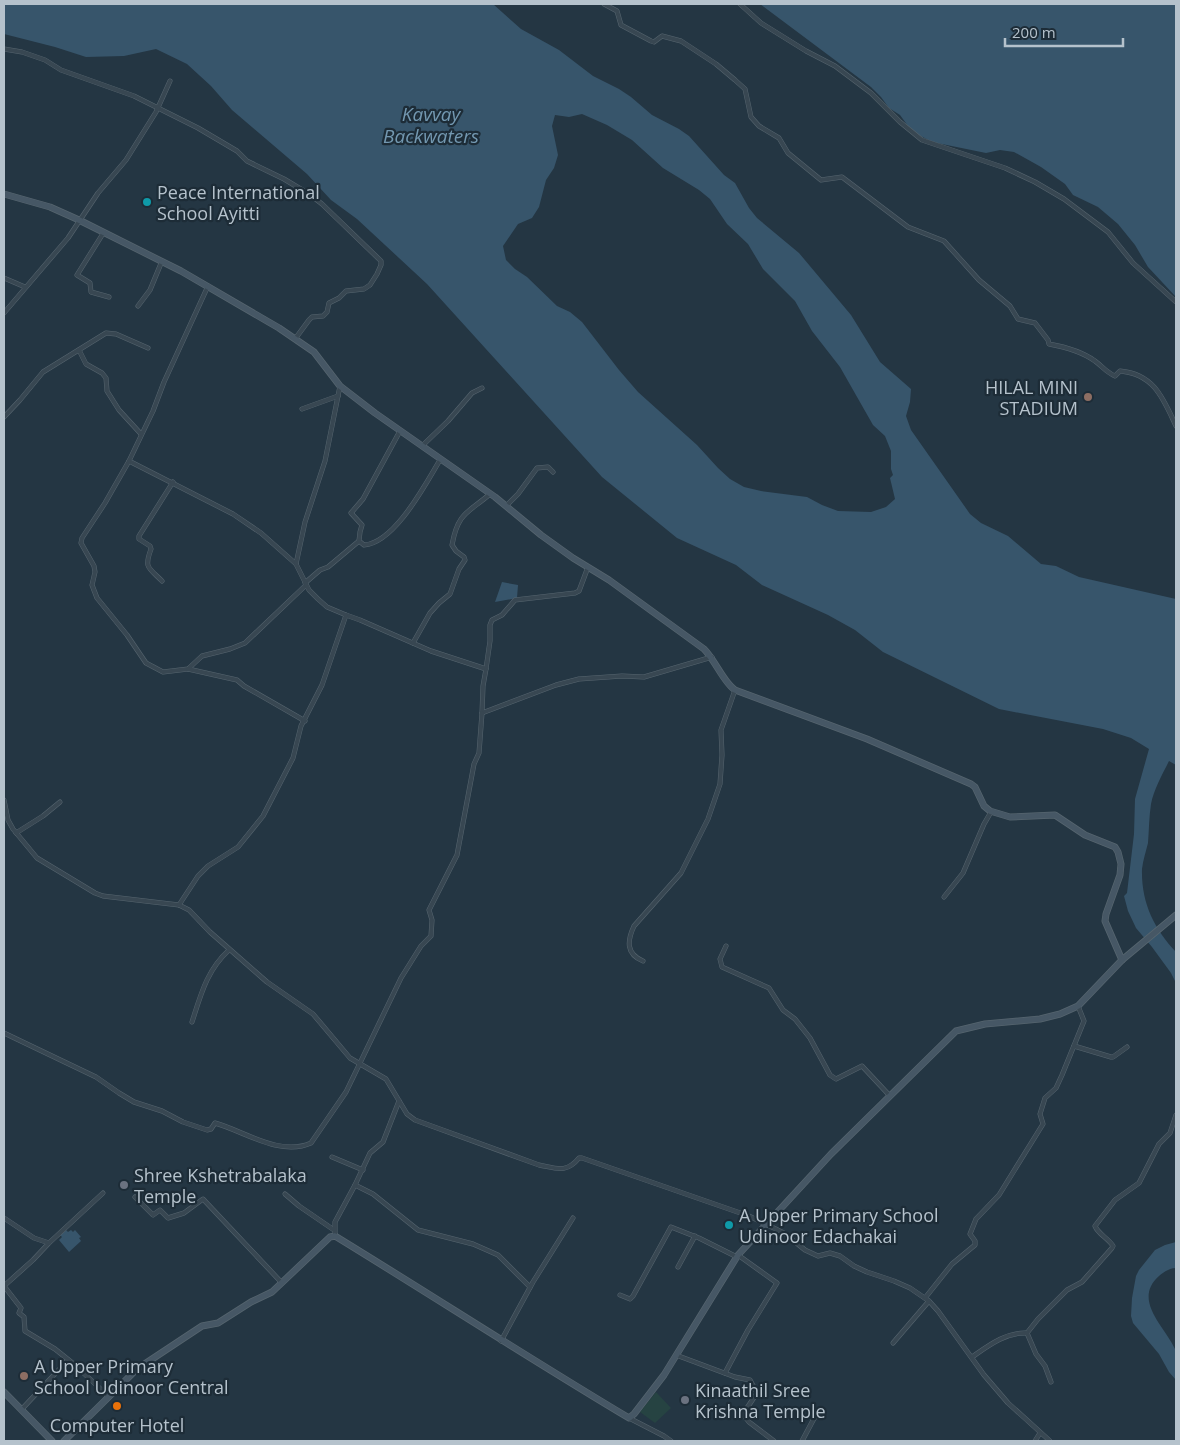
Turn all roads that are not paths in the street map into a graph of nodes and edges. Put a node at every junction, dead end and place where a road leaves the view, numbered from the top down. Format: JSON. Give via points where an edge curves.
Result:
{"nodes":[{"id":1,"x":604,"y":4,"type":"edge"},
{"id":2,"x":740,"y":4,"type":"edge"},
{"id":3,"x":4,"y":49,"type":"edge"},
{"id":4,"x":170,"y":81,"type":"dead end"},
{"id":5,"x":158,"y":108,"type":"junction"},
{"id":6,"x":4,"y":194,"type":"edge"},
{"id":7,"x":79,"y":220,"type":"junction"},
{"id":8,"x":104,"y":232,"type":"junction"},
{"id":9,"x":162,"y":261,"type":"junction"},
{"id":10,"x":4,"y":278,"type":"edge"},
{"id":11,"x":208,"y":286,"type":"junction"},
{"id":12,"x":25,"y":287,"type":"junction"},
{"id":13,"x":109,"y":297,"type":"dead end"},
{"id":14,"x":1176,"y":302,"type":"edge"},
{"id":15,"x":138,"y":306,"type":"dead end"},
{"id":16,"x":4,"y":312,"type":"edge"},
{"id":17,"x":295,"y":339,"type":"junction"},
{"id":18,"x":148,"y":348,"type":"dead end"},
{"id":19,"x":79,"y":350,"type":"junction"},
{"id":20,"x":340,"y":386,"type":"junction"},
{"id":21,"x":482,"y":388,"type":"dead end"},
{"id":22,"x":338,"y":396,"type":"junction"},
{"id":23,"x":302,"y":409,"type":"dead end"},
{"id":24,"x":5,"y":415,"type":"edge"},
{"id":25,"x":1176,"y":426,"type":"edge"},
{"id":26,"x":400,"y":431,"type":"junction"},
{"id":27,"x":141,"y":434,"type":"junction"},
{"id":28,"x":422,"y":446,"type":"junction"},
{"id":29,"x":440,"y":460,"type":"junction"},
{"id":30,"x":129,"y":461,"type":"junction"},
{"id":31,"x":553,"y":472,"type":"dead end"},
{"id":32,"x":172,"y":482,"type":"junction"},
{"id":33,"x":490,"y":494,"type":"junction"},
{"id":34,"x":506,"y":506,"type":"junction"},
{"id":35,"x":359,"y":541,"type":"junction"},
{"id":36,"x":296,"y":564,"type":"junction"},
{"id":37,"x":588,"y":567,"type":"junction"},
{"id":38,"x":162,"y":581,"type":"dead end"},
{"id":39,"x":306,"y":584,"type":"junction"},
{"id":40,"x":346,"y":615,"type":"junction"},
{"id":41,"x":413,"y":643,"type":"junction"},
{"id":42,"x":712,"y":657,"type":"junction"},
{"id":43,"x":188,"y":669,"type":"junction"},
{"id":44,"x":486,"y":669,"type":"junction"},
{"id":45,"x":735,"y":690,"type":"junction"},
{"id":46,"x":482,"y":713,"type":"junction"},
{"id":47,"x":305,"y":721,"type":"junction"},
{"id":48,"x":4,"y":800,"type":"edge"},
{"id":49,"x":60,"y":802,"type":"dead end"},
{"id":50,"x":991,"y":812,"type":"junction"},
{"id":51,"x":16,"y":833,"type":"junction"},
{"id":52,"x":944,"y":897,"type":"dead end"},
{"id":53,"x":179,"y":906,"type":"junction"},
{"id":54,"x":1176,"y":915,"type":"edge"},
{"id":55,"x":726,"y":946,"type":"dead end"},
{"id":56,"x":229,"y":950,"type":"junction"},
{"id":57,"x":1122,"y":960,"type":"junction"},
{"id":58,"x":643,"y":961,"type":"dead end"},
{"id":59,"x":1078,"y":1006,"type":"junction"},
{"id":60,"x":192,"y":1022,"type":"dead end"},
{"id":61,"x":4,"y":1033,"type":"edge"},
{"id":62,"x":1074,"y":1046,"type":"junction"},
{"id":63,"x":1126,"y":1047,"type":"dead end"},
{"id":64,"x":361,"y":1065,"type":"junction"},
{"id":65,"x":890,"y":1096,"type":"junction"},
{"id":66,"x":399,"y":1101,"type":"junction"},
{"id":67,"x":1176,"y":1116,"type":"edge"},
{"id":68,"x":332,"y":1158,"type":"dead end"},
{"id":69,"x":362,"y":1170,"type":"junction"},
{"id":70,"x":355,"y":1185,"type":"junction"},
{"id":71,"x":103,"y":1194,"type":"dead end"},
{"id":72,"x":285,"y":1194,"type":"dead end"},
{"id":73,"x":135,"y":1196,"type":"dead end"},
{"id":74,"x":4,"y":1218,"type":"edge"},
{"id":75,"x":573,"y":1218,"type":"dead end"},
{"id":76,"x":767,"y":1224,"type":"junction"},
{"id":77,"x":334,"y":1233,"type":"junction"},
{"id":78,"x":695,"y":1236,"type":"junction"},
{"id":79,"x":48,"y":1243,"type":"junction"},
{"id":80,"x":738,"y":1256,"type":"junction"},
{"id":81,"x":678,"y":1267,"type":"dead end"},
{"id":82,"x":282,"y":1284,"type":"junction"},
{"id":83,"x":4,"y":1286,"type":"edge"},
{"id":84,"x":530,"y":1287,"type":"junction"},
{"id":85,"x":620,"y":1295,"type":"dead end"},
{"id":86,"x":925,"y":1298,"type":"junction"},
{"id":87,"x":930,"y":1301,"type":"junction"},
{"id":88,"x":1026,"y":1333,"type":"junction"},
{"id":89,"x":502,"y":1341,"type":"junction"},
{"id":90,"x":893,"y":1343,"type":"dead end"},
{"id":91,"x":676,"y":1356,"type":"junction"},
{"id":92,"x":972,"y":1357,"type":"junction"},
{"id":93,"x":68,"y":1360,"type":"junction"},
{"id":94,"x":725,"y":1373,"type":"junction"},
{"id":95,"x":1051,"y":1382,"type":"dead end"},
{"id":96,"x":4,"y":1392,"type":"edge"},
{"id":97,"x":109,"y":1397,"type":"junction"},
{"id":98,"x":21,"y":1410,"type":"junction"},
{"id":99,"x":818,"y":1411,"type":"dead end"},
{"id":100,"x":629,"y":1418,"type":"junction"},
{"id":101,"x":1040,"y":1433,"type":"junction"},
{"id":102,"x":52,"y":1441,"type":"edge"},
{"id":103,"x":64,"y":1441,"type":"edge"},
{"id":104,"x":671,"y":1441,"type":"edge"},
{"id":105,"x":774,"y":1441,"type":"edge"},
{"id":106,"x":802,"y":1441,"type":"edge"},
{"id":107,"x":1035,"y":1441,"type":"edge"},
{"id":108,"x":1050,"y":1441,"type":"edge"}],
"edges":[{"from":1,"to":25,"type":"street","via":[[617,11],[621,24],[651,41],[662,36],[681,41],[716,64],[745,89],[751,117],[759,126],[779,138],[788,153],[820,180],[842,177],[908,228],[944,241],[979,280],[1010,306],[1018,319],[1035,323],[1049,344],[1079,351],[1115,376],[1120,371],[1133,372],[1149,380],[1164,400]]},
{"from":2,"to":14,"type":"street","via":[[761,23],[835,66],[871,93],[922,140],[1006,168],[1064,199],[1108,232],[1133,263]]},
{"from":3,"to":5,"type":"street","via":[[45,60],[61,70],[107,85]]},
{"from":4,"to":5,"type":"street"},
{"from":5,"to":7,"type":"street","via":[[126,160]]},
{"from":5,"to":17,"type":"street","via":[[309,194],[381,261],[382,265],[370,284],[364,289],[346,291],[329,303],[327,312],[323,316],[312,317]]},
{"from":6,"to":7,"type":"main road","via":[[50,207]]},
{"from":7,"to":8,"type":"main road"},
{"from":7,"to":12,"type":"street","via":[[68,238]]},
{"from":8,"to":9,"type":"main road"},
{"from":8,"to":13,"type":"street","via":[[77,275],[90,283],[91,292]]},
{"from":9,"to":11,"type":"main road"},
{"from":9,"to":15,"type":"street","via":[[150,290]]},
{"from":10,"to":12,"type":"street"},
{"from":11,"to":17,"type":"main road"},
{"from":11,"to":27,"type":"street"},
{"from":12,"to":16,"type":"street"},
{"from":17,"to":20,"type":"main road","via":[[314,352]]},
{"from":18,"to":19,"type":"street","via":[[110,332]]},
{"from":19,"to":24,"type":"street","via":[[42,372]]},
{"from":19,"to":27,"type":"street","via":[[86,364],[106,378],[107,391]]},
{"from":20,"to":22,"type":"street"},
{"from":20,"to":26,"type":"main road"},
{"from":21,"to":28,"type":"street","via":[[472,393]]},
{"from":22,"to":23,"type":"street"},
{"from":22,"to":36,"type":"street","via":[[326,461],[305,522]]},
{"from":26,"to":28,"type":"main road"},
{"from":26,"to":35,"type":"street","via":[[363,499],[351,513],[362,525]]},
{"from":27,"to":30,"type":"street"},
{"from":28,"to":29,"type":"main road"},
{"from":29,"to":33,"type":"main road"},
{"from":29,"to":35,"type":"street","via":[[412,506],[387,533],[372,544],[364,545]]},
{"from":30,"to":32,"type":"street"},
{"from":30,"to":43,"type":"street","via":[[82,538],[81,543],[94,566],[92,585],[97,598],[146,663],[163,672]]},
{"from":31,"to":34,"type":"street","via":[[548,467],[537,468]]},
{"from":32,"to":36,"type":"street","via":[[234,514]]},
{"from":32,"to":38,"type":"street","via":[[139,536],[151,549],[146,562],[148,566]]},
{"from":33,"to":34,"type":"main road"},
{"from":33,"to":41,"type":"street","via":[[463,515],[452,545],[465,560],[450,594],[434,609]]},
{"from":34,"to":37,"type":"main road"},
{"from":35,"to":39,"type":"street"},
{"from":36,"to":39,"type":"street"},
{"from":37,"to":42,"type":"main road"},
{"from":37,"to":44,"type":"street","via":[[575,593],[515,600],[502,615],[492,620]]},
{"from":39,"to":40,"type":"street","via":[[327,607]]},
{"from":39,"to":43,"type":"street","via":[[245,644],[202,656]]},
{"from":40,"to":41,"type":"street"},
{"from":40,"to":47,"type":"street","via":[[322,685]]},
{"from":41,"to":44,"type":"street"},
{"from":42,"to":45,"type":"main road"},
{"from":42,"to":46,"type":"street","via":[[644,677],[579,679]]},
{"from":43,"to":47,"type":"street","via":[[238,680]]},
{"from":44,"to":46,"type":"street"},
{"from":45,"to":50,"type":"main road","via":[[867,739],[970,784]]},
{"from":45,"to":58,"type":"street","via":[[722,730],[720,784],[708,818],[681,873],[634,926],[630,935],[630,950],[635,958]]},
{"from":46,"to":64,"type":"street","via":[[479,753],[474,764],[457,854],[429,910],[431,936],[401,978]]},
{"from":47,"to":53,"type":"street","via":[[293,758],[263,816],[238,847],[198,876]]},
{"from":48,"to":51,"type":"street","via":[[8,820]]},
{"from":49,"to":51,"type":"street"},
{"from":50,"to":52,"type":"street","via":[[964,873]]},
{"from":50,"to":57,"type":"main road","via":[[1010,817],[1055,815],[1085,835],[1115,847],[1120,857],[1120,875],[1105,921]]},
{"from":51,"to":53,"type":"street","via":[[46,865],[95,893]]},
{"from":53,"to":56,"type":"street","via":[[189,910]]},
{"from":54,"to":57,"type":"main road"},
{"from":55,"to":65,"type":"street","via":[[720,959],[722,967],[769,988],[783,1010],[810,1038],[830,1075],[836,1079],[862,1066]]},
{"from":56,"to":60,"type":"street","via":[[212,968]]},
{"from":56,"to":64,"type":"street","via":[[267,982],[314,1014],[350,1058]]},
{"from":57,"to":59,"type":"main road"},
{"from":59,"to":62,"type":"street","via":[[1084,1021]]},
{"from":59,"to":65,"type":"main road","via":[[1040,1019],[985,1024],[956,1031]]},
{"from":61,"to":64,"type":"street","via":[[96,1077],[134,1102],[207,1130],[217,1124],[275,1145],[311,1143]]},
{"from":62,"to":63,"type":"street","via":[[1110,1057]]},
{"from":62,"to":86,"type":"street","via":[[1056,1088],[1045,1098],[1040,1114],[1043,1124],[999,1195],[976,1219],[970,1231],[975,1245],[952,1264]]},
{"from":64,"to":66,"type":"street","via":[[386,1079]]},
{"from":65,"to":76,"type":"main road"},
{"from":66,"to":69,"type":"street","via":[[383,1142],[373,1149]]},
{"from":66,"to":76,"type":"street","via":[[415,1120],[520,1160],[560,1169],[572,1166],[582,1158]]},
{"from":67,"to":88,"type":"street","via":[[1170,1133],[1159,1144],[1142,1178],[1132,1190],[1114,1200],[1095,1226],[1112,1248],[1082,1282],[1067,1290]]},
{"from":68,"to":69,"type":"street"},
{"from":69,"to":70,"type":"street"},
{"from":70,"to":77,"type":"street","via":[[335,1222]]},
{"from":70,"to":84,"type":"street","via":[[373,1194],[418,1230],[473,1244],[498,1255]]},
{"from":71,"to":79,"type":"street"},
{"from":72,"to":77,"type":"street"},
{"from":73,"to":82,"type":"street","via":[[153,1214],[160,1210],[168,1218],[184,1213],[203,1199]]},
{"from":74,"to":79,"type":"street","via":[[34,1238]]},
{"from":75,"to":84,"type":"street"},
{"from":76,"to":80,"type":"main road"},
{"from":76,"to":86,"type":"street","via":[[805,1250],[818,1256],[830,1253],[840,1256],[854,1266],[910,1288]]},
{"from":77,"to":82,"type":"main road"},
{"from":77,"to":89,"type":"main road"},
{"from":78,"to":80,"type":"street"},
{"from":78,"to":81,"type":"street"},
{"from":78,"to":85,"type":"street","via":[[671,1227],[633,1296],[630,1299]]},
{"from":79,"to":83,"type":"street"},
{"from":80,"to":91,"type":"main road"},
{"from":80,"to":94,"type":"street","via":[[777,1283]]},
{"from":82,"to":97,"type":"main road","via":[[218,1323],[202,1326],[138,1369]]},
{"from":83,"to":93,"type":"street","via":[[21,1308],[19,1313],[24,1317],[26,1330]]},
{"from":84,"to":89,"type":"street"},
{"from":86,"to":87,"type":"street"},
{"from":87,"to":90,"type":"street"},
{"from":87,"to":92,"type":"street"},
{"from":88,"to":92,"type":"street","via":[[995,1341]]},
{"from":88,"to":95,"type":"street"},
{"from":89,"to":100,"type":"main road"},
{"from":91,"to":94,"type":"street"},
{"from":91,"to":100,"type":"main road"},
{"from":92,"to":101,"type":"street","via":[[1008,1403]]},
{"from":93,"to":97,"type":"street"},
{"from":93,"to":98,"type":"street"},
{"from":94,"to":105,"type":"street","via":[[750,1380],[756,1394],[743,1414],[748,1422]]},
{"from":96,"to":98,"type":"main road"},
{"from":97,"to":103,"type":"main road"},
{"from":98,"to":102,"type":"main road"},
{"from":99,"to":106,"type":"street"},
{"from":100,"to":104,"type":"street"},
{"from":101,"to":107,"type":"street"},
{"from":101,"to":108,"type":"street"}]}
